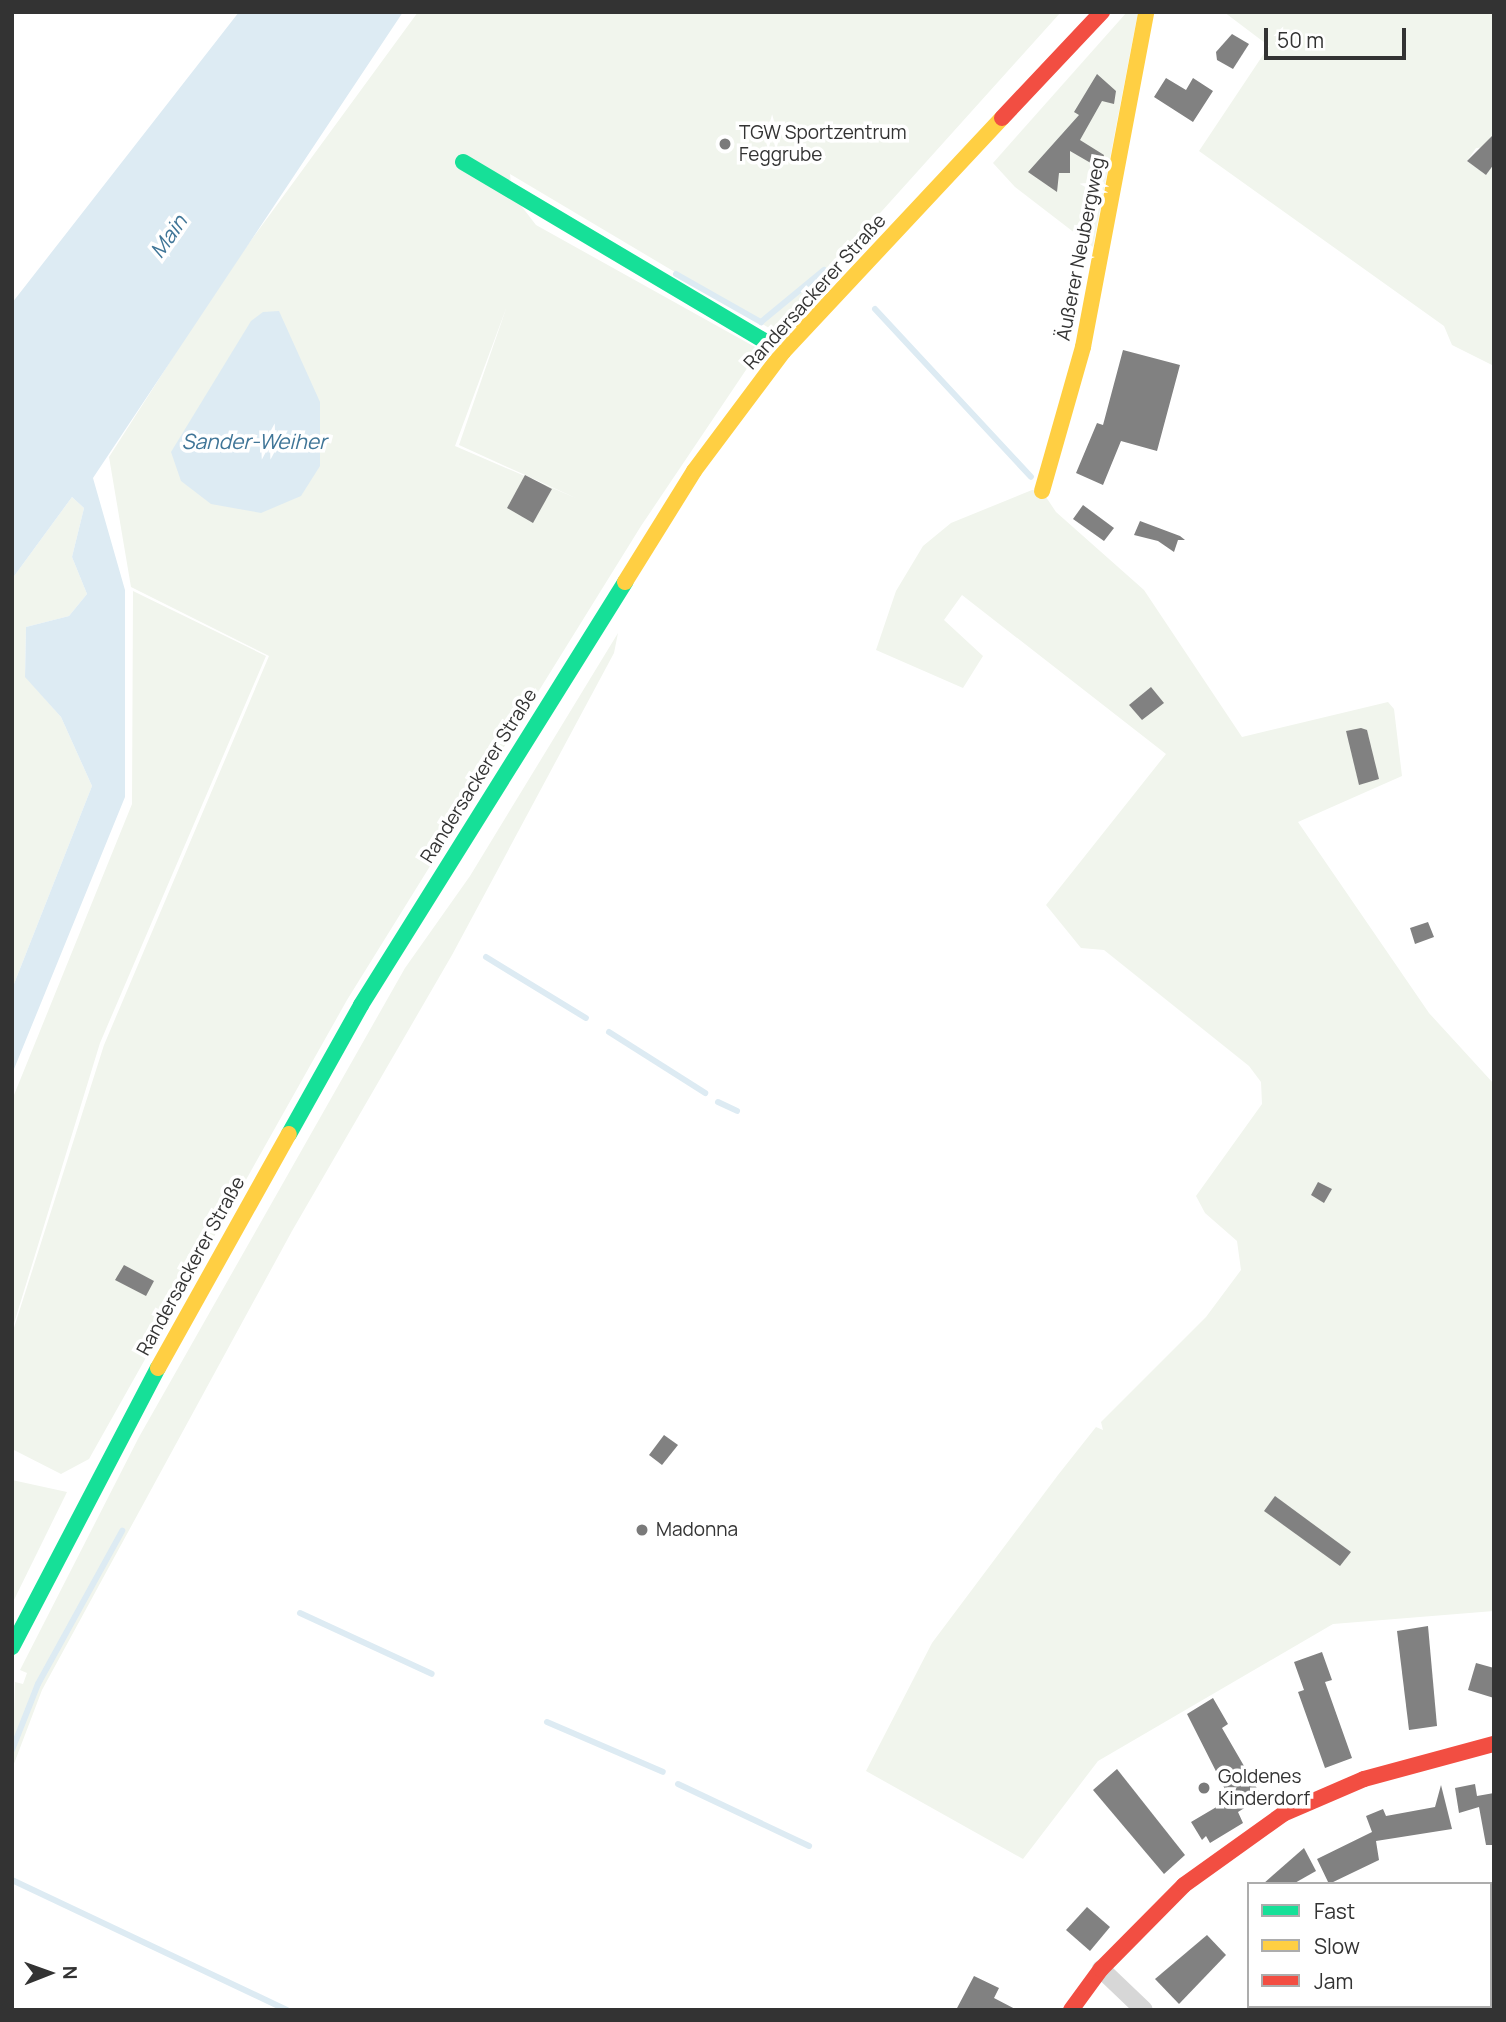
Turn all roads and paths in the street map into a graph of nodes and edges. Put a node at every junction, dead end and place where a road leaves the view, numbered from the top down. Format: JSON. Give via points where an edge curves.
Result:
{"nodes":[{"id":1,"x":1102,"y":12,"type":"edge"},
{"id":2,"x":1146,"y":12,"type":"edge"},
{"id":3,"x":463,"y":162,"type":"dead end"},
{"id":4,"x":783,"y":352,"type":"junction"},
{"id":5,"x":1042,"y":491,"type":"dead end"},
{"id":6,"x":12,"y":1647,"type":"edge"},
{"id":7,"x":1494,"y":1744,"type":"edge"},
{"id":8,"x":1101,"y":1969,"type":"junction"},
{"id":9,"x":1071,"y":2010,"type":"edge"},
{"id":10,"x":1144,"y":2010,"type":"edge"}],
"edges":[{"from":1,"to":4,"type":"main road","name":"Randersackerer Straße"},
{"from":2,"to":5,"type":"main road","name":"Äußerer Neubergweg","via":[[1086,334]]},
{"from":3,"to":4,"type":"main road"},
{"from":4,"to":6,"type":"main road","name":"Randersackerer Straße","via":[[694,471],[360,1006],[105,1462]]},
{"from":7,"to":8,"type":"main road","via":[[1364,1779],[1283,1814],[1204,1867]]},
{"from":8,"to":9,"type":"main road"},
{"from":8,"to":10,"type":"street"}]}
